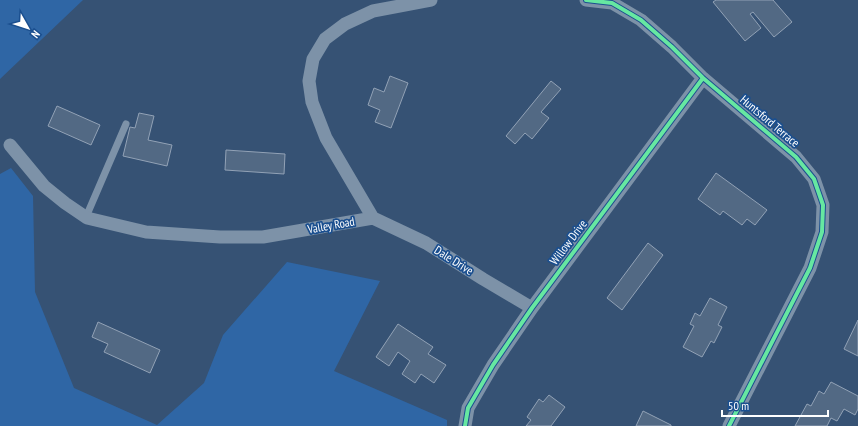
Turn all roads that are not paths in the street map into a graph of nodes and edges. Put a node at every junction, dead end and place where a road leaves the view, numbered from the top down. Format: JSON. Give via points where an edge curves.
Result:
{"nodes":[{"id":1,"x":431,"y":0,"type":"edge"},
{"id":2,"x":586,"y":0,"type":"edge"},
{"id":3,"x":614,"y":2,"type":"edge"},
{"id":4,"x":703,"y":78,"type":"junction"},
{"id":5,"x":126,"y":124,"type":"dead end"},
{"id":6,"x":10,"y":145,"type":"dead end"},
{"id":7,"x":86,"y":217,"type":"junction"},
{"id":8,"x":373,"y":218,"type":"junction"},
{"id":9,"x":532,"y":308,"type":"junction"},
{"id":10,"x":465,"y":426,"type":"edge"},
{"id":11,"x":729,"y":426,"type":"edge"}],
"edges":[{"from":1,"to":8,"type":"street","name":"Valley Road","via":[[373,11],[346,24],[325,39],[313,59],[309,81],[312,102],[326,138]]},
{"from":2,"to":3,"type":"street"},
{"from":3,"to":4,"type":"street","name":"Huntsford Terrace","via":[[641,20]]},
{"from":4,"to":9,"type":"street","name":"Willow Drive"},
{"from":4,"to":11,"type":"street","name":"Huntsford Terrace","via":[[796,157],[814,179],[823,205],[822,232],[810,268]]},
{"from":5,"to":7,"type":"lane"},
{"from":6,"to":7,"type":"street","name":"Valley Road","via":[[44,186]]},
{"from":7,"to":8,"type":"street","name":"Valley Road","via":[[146,232],[220,237],[263,237]]},
{"from":8,"to":9,"type":"street","name":"Dale Drive","via":[[426,243]]},
{"from":9,"to":10,"type":"street","name":"Willow Drive","via":[[493,365],[468,408]]}]}
